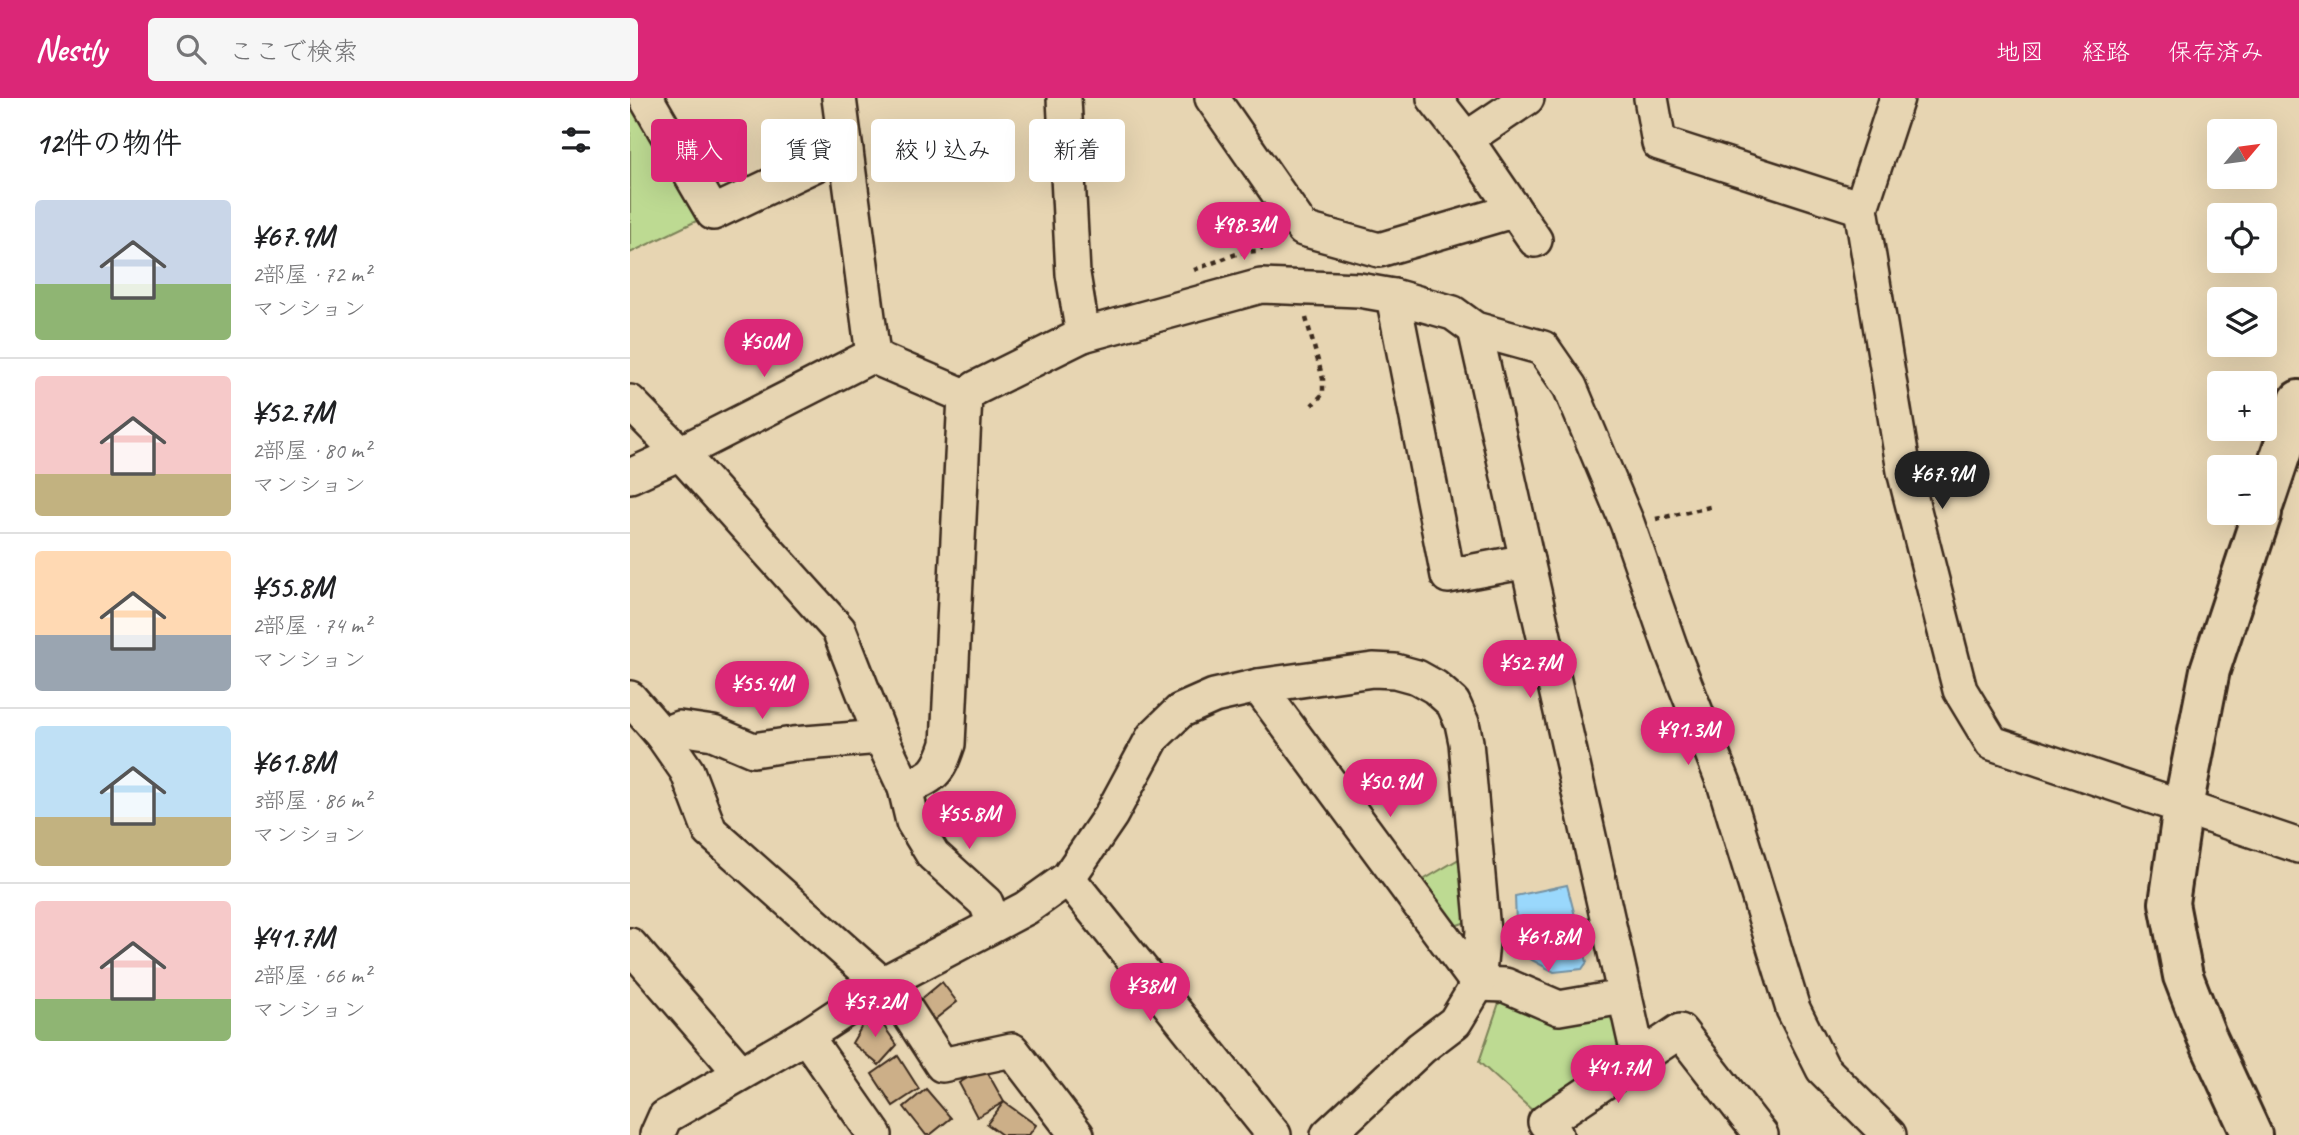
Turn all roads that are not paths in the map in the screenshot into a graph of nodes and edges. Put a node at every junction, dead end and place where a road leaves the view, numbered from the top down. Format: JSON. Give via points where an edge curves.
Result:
{"nodes":[{"id":1,"x":646,"y":98,"type":"edge"},
{"id":2,"x":839,"y":98,"type":"edge"},
{"id":3,"x":1063,"y":98,"type":"edge"},
{"id":4,"x":1212,"y":98,"type":"edge"},
{"id":5,"x":1434,"y":98,"type":"edge"},
{"id":6,"x":1527,"y":98,"type":"edge"},
{"id":7,"x":1651,"y":98,"type":"edge"},
{"id":8,"x":1897,"y":98,"type":"edge"},
{"id":9,"x":842,"y":119,"type":"edge"},
{"id":10,"x":1466,"y":139,"type":"junction"},
{"id":11,"x":778,"y":182,"type":"edge"},
{"id":12,"x":850,"y":182,"type":"edge"},
{"id":13,"x":1512,"y":206,"type":"junction"},
{"id":14,"x":1861,"y":208,"type":"junction"},
{"id":15,"x":1535,"y":240,"type":"dead end"},
{"id":16,"x":1394,"y":296,"type":"junction"},
{"id":17,"x":1475,"y":329,"type":"junction"},
{"id":18,"x":1083,"y":335,"type":"junction"},
{"id":19,"x":873,"y":355,"type":"junction"},
{"id":20,"x":965,"y":396,"type":"junction"},
{"id":21,"x":2299,"y":400,"type":"edge"},
{"id":22,"x":630,"y":402,"type":"edge"},
{"id":23,"x":680,"y":453,"type":"junction"},
{"id":24,"x":2277,"y":465,"type":"edge"},
{"id":25,"x":630,"y":476,"type":"edge"},
{"id":26,"x":2258,"y":525,"type":"edge"},
{"id":27,"x":1527,"y":561,"type":"junction"},
{"id":28,"x":1258,"y":686,"type":"junction"},
{"id":29,"x":630,"y":698,"type":"edge"},
{"id":30,"x":662,"y":736,"type":"junction"},
{"id":31,"x":881,"y":737,"type":"junction"},
{"id":32,"x":905,"y":788,"type":"junction"},
{"id":33,"x":2183,"y":807,"type":"junction"},
{"id":34,"x":2299,"y":846,"type":"edge"},
{"id":35,"x":1068,"y":877,"type":"junction"},
{"id":36,"x":994,"y":923,"type":"junction"},
{"id":37,"x":630,"y":945,"type":"edge"},
{"id":38,"x":888,"y":982,"type":"junction"},
{"id":39,"x":1478,"y":984,"type":"junction"},
{"id":40,"x":1623,"y":997,"type":"junction"},
{"id":41,"x":806,"y":1036,"type":"junction"},
{"id":42,"x":1639,"y":1059,"type":"junction"},
{"id":43,"x":740,"y":1072,"type":"junction"},
{"id":44,"x":657,"y":1135,"type":"edge"},
{"id":45,"x":875,"y":1135,"type":"edge"},
{"id":46,"x":1077,"y":1135,"type":"edge"},
{"id":47,"x":1274,"y":1135,"type":"edge"},
{"id":48,"x":1328,"y":1135,"type":"edge"},
{"id":49,"x":1556,"y":1135,"type":"edge"},
{"id":50,"x":1761,"y":1135,"type":"edge"},
{"id":51,"x":1889,"y":1135,"type":"edge"},
{"id":52,"x":2252,"y":1135,"type":"edge"}],
"edges":[{"from":1,"to":11,"type":"street","via":[[713,213]]},
{"from":2,"to":9,"type":"street"},
{"from":3,"to":18,"type":"street","via":[[1073,274]]},
{"from":4,"to":13,"type":"street","via":[[1303,229],[1379,250],[1502,214]]},
{"from":5,"to":10,"type":"street"},
{"from":6,"to":10,"type":"street"},
{"from":7,"to":14,"type":"street","via":[[1659,143]]},
{"from":8,"to":14,"type":"street"},
{"from":10,"to":13,"type":"street"},
{"from":12,"to":19,"type":"street"},
{"from":13,"to":15,"type":"street"},
{"from":14,"to":33,"type":"street","via":[[1904,471],[1960,690],[1992,743]]},
{"from":16,"to":17,"type":"street","via":[[1453,313]]},
{"from":16,"to":18,"type":"street","via":[[1261,286]]},
{"from":16,"to":27,"type":"street","via":[[1448,576]]},
{"from":17,"to":27,"type":"street"},
{"from":17,"to":51,"type":"street","via":[[1543,348],[1570,387],[1627,523],[1725,786],[1793,1009],[1823,1069]]},
{"from":18,"to":20,"type":"street"},
{"from":19,"to":20,"type":"street"},
{"from":19,"to":23,"type":"street"},
{"from":20,"to":32,"type":"street","via":[[948,744],[939,770]]},
{"from":21,"to":24,"type":"street"},
{"from":22,"to":23,"type":"street"},
{"from":23,"to":25,"type":"street"},
{"from":23,"to":31,"type":"street","via":[[839,630]]},
{"from":26,"to":33,"type":"street","via":[[2210,670]]},
{"from":27,"to":40,"type":"street"},
{"from":28,"to":35,"type":"street","via":[[1180,710],[1153,737],[1111,815]]},
{"from":28,"to":39,"type":"street"},
{"from":28,"to":39,"type":"street","via":[[1395,671],[1417,677],[1453,703],[1466,742],[1477,854],[1483,931]]},
{"from":29,"to":30,"type":"street"},
{"from":30,"to":31,"type":"street","via":[[679,728],[713,733],[753,750]]},
{"from":30,"to":38,"type":"street","via":[[687,771],[710,831],[882,984]]},
{"from":31,"to":32,"type":"street"},
{"from":32,"to":36,"type":"street","via":[[914,822],[933,855],[986,903]]},
{"from":33,"to":34,"type":"street"},
{"from":33,"to":52,"type":"street","via":[[2169,903],[2183,976]]},
{"from":35,"to":36,"type":"street","via":[[1026,908]]},
{"from":35,"to":47,"type":"street"},
{"from":36,"to":38,"type":"street"},
{"from":37,"to":43,"type":"street"},
{"from":38,"to":41,"type":"street"},
{"from":38,"to":46,"type":"street","via":[[942,1065],[1012,1050]]},
{"from":39,"to":40,"type":"street","via":[[1505,985],[1559,1008]]},
{"from":39,"to":48,"type":"street","via":[[1455,1022]]},
{"from":40,"to":42,"type":"street"},
{"from":41,"to":43,"type":"street"},
{"from":41,"to":45,"type":"street"},
{"from":42,"to":49,"type":"street","via":[[1545,1122]]},
{"from":42,"to":50,"type":"street","via":[[1680,1031]]},
{"from":43,"to":44,"type":"street","via":[[665,1117]]}]}
